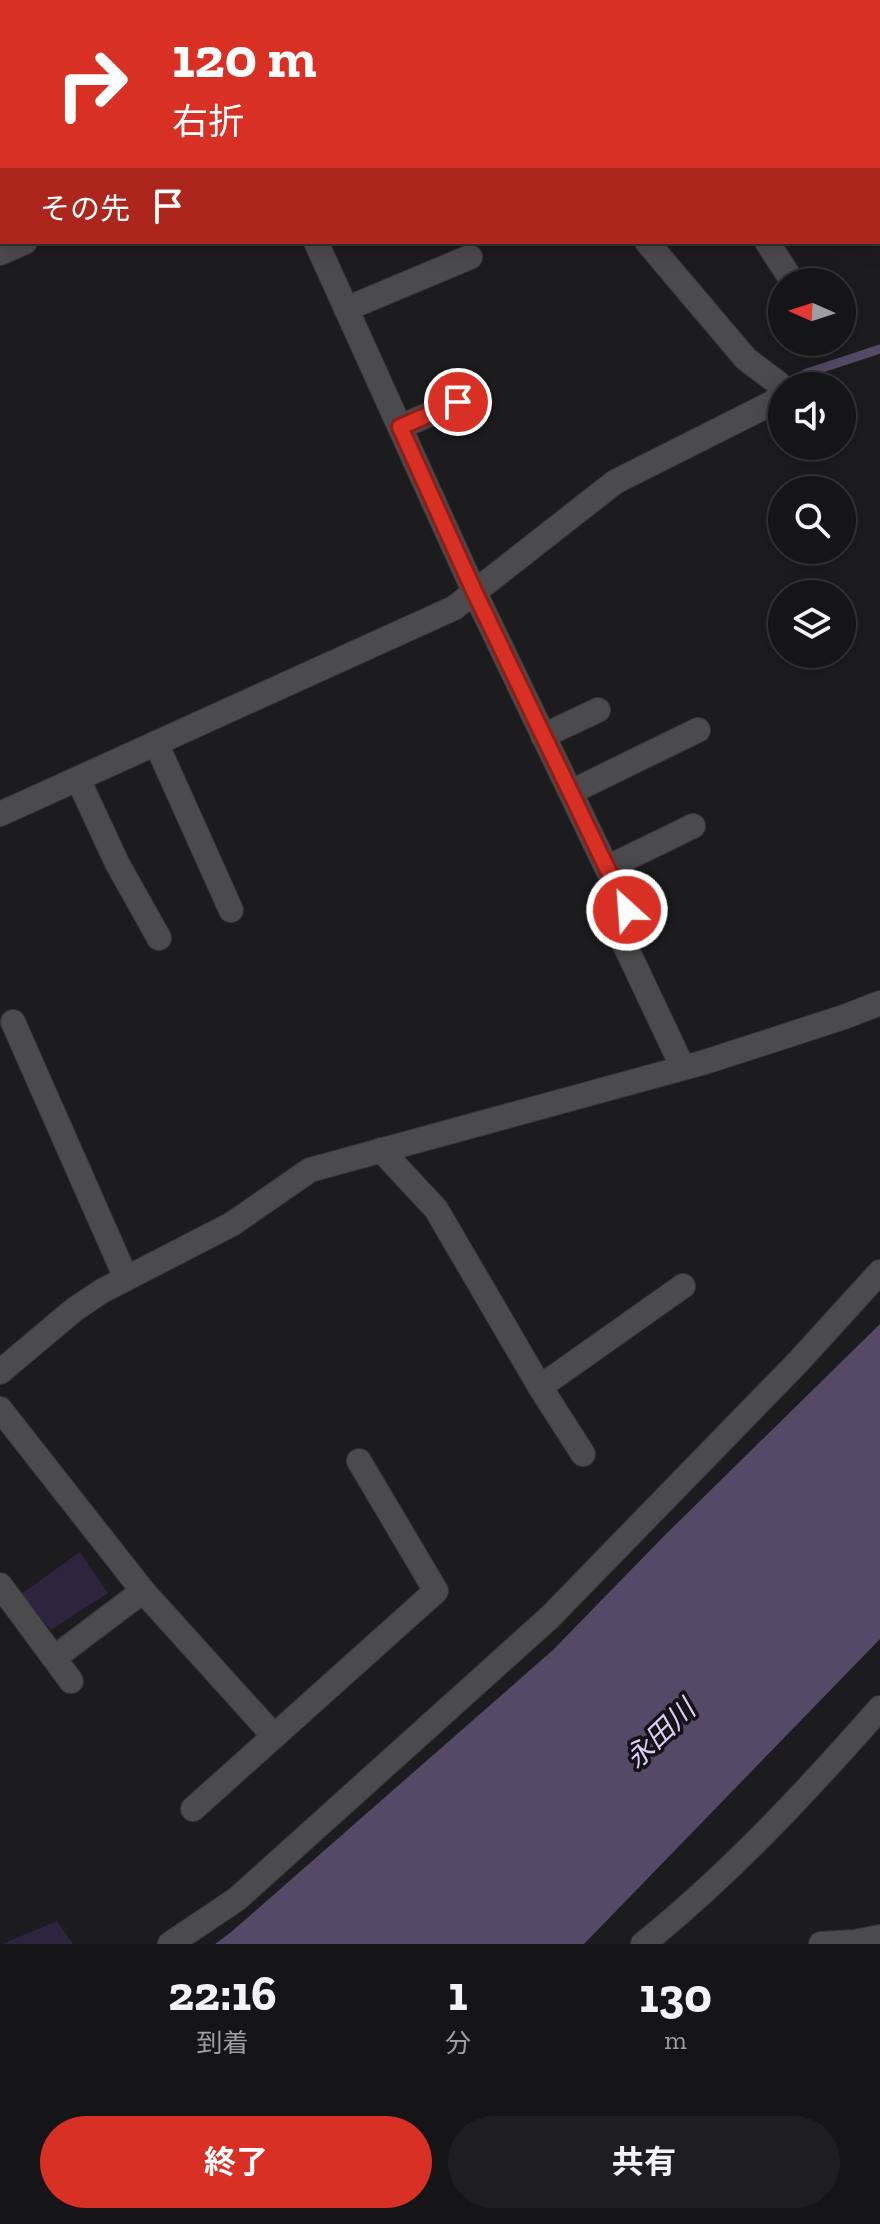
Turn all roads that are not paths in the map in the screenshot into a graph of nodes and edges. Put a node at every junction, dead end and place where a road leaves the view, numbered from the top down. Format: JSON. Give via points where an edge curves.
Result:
{"nodes":[{"id":1,"x":20,"y":244,"type":"edge"},
{"id":2,"x":317,"y":244,"type":"edge"},
{"id":3,"x":649,"y":244,"type":"edge"},
{"id":4,"x":768,"y":244,"type":"edge"},
{"id":5,"x":0,"y":253,"type":"edge"},
{"id":6,"x":470,"y":257,"type":"dead end"},
{"id":7,"x":784,"y":268,"type":"edge"},
{"id":8,"x":346,"y":309,"type":"junction"},
{"id":9,"x":458,"y":402,"type":"dead end"},
{"id":10,"x":400,"y":427,"type":"junction"},
{"id":11,"x":474,"y":591,"type":"junction"},
{"id":12,"x":598,"y":710,"type":"dead end"},
{"id":13,"x":698,"y":730,"type":"dead end"},
{"id":14,"x":543,"y":736,"type":"junction"},
{"id":15,"x":156,"y":743,"type":"junction"},
{"id":16,"x":78,"y":779,"type":"junction"},
{"id":17,"x":571,"y":792,"type":"junction"},
{"id":18,"x":0,"y":814,"type":"edge"},
{"id":19,"x":693,"y":826,"type":"dead end"},
{"id":20,"x":607,"y":868,"type":"junction"},
{"id":21,"x":231,"y":910,"type":"dead end"},
{"id":22,"x":627,"y":910,"type":"dead end"},
{"id":23,"x":159,"y":938,"type":"dead end"},
{"id":24,"x":623,"y":941,"type":"dead end"},
{"id":25,"x":880,"y":1003,"type":"edge"},
{"id":26,"x":13,"y":1022,"type":"dead end"},
{"id":27,"x":683,"y":1068,"type":"junction"},
{"id":28,"x":381,"y":1150,"type":"junction"},
{"id":29,"x":880,"y":1272,"type":"edge"},
{"id":30,"x":126,"y":1278,"type":"junction"},
{"id":31,"x":683,"y":1286,"type":"dead end"},
{"id":32,"x":1,"y":1368,"type":"edge"},
{"id":33,"x":540,"y":1387,"type":"junction"},
{"id":34,"x":0,"y":1409,"type":"edge"},
{"id":35,"x":583,"y":1454,"type":"dead end"},
{"id":36,"x":359,"y":1461,"type":"dead end"},
{"id":37,"x":0,"y":1585,"type":"edge"},
{"id":38,"x":143,"y":1591,"type":"junction"},
{"id":39,"x":54,"y":1658,"type":"junction"},
{"id":40,"x":71,"y":1681,"type":"dead end"},
{"id":41,"x":880,"y":1708,"type":"edge"},
{"id":42,"x":274,"y":1736,"type":"junction"},
{"id":43,"x":193,"y":1809,"type":"dead end"},
{"id":44,"x":880,"y":1937,"type":"edge"},
{"id":45,"x":170,"y":1944,"type":"edge"},
{"id":46,"x":643,"y":1944,"type":"edge"},
{"id":47,"x":821,"y":1944,"type":"edge"}],
"edges":[{"from":1,"to":5,"type":"street"},
{"from":2,"to":8,"type":"street"},
{"from":3,"to":11,"type":"street","via":[[746,359],[778,383],[781,393],[774,402],[615,482]]},
{"from":4,"to":7,"type":"street"},
{"from":6,"to":8,"type":"street"},
{"from":8,"to":10,"type":"street"},
{"from":9,"to":10,"type":"street"},
{"from":10,"to":11,"type":"street"},
{"from":11,"to":14,"type":"street"},
{"from":11,"to":15,"type":"street","via":[[454,608]]},
{"from":12,"to":14,"type":"street"},
{"from":13,"to":17,"type":"street"},
{"from":14,"to":17,"type":"street"},
{"from":15,"to":16,"type":"street"},
{"from":15,"to":21,"type":"street"},
{"from":16,"to":18,"type":"street"},
{"from":16,"to":23,"type":"street"},
{"from":17,"to":20,"type":"street"},
{"from":19,"to":20,"type":"street"},
{"from":20,"to":22,"type":"street"},
{"from":24,"to":27,"type":"street"},
{"from":25,"to":27,"type":"street"},
{"from":26,"to":30,"type":"street"},
{"from":27,"to":28,"type":"street"},
{"from":28,"to":30,"type":"street","via":[[310,1170],[232,1224]]},
{"from":28,"to":33,"type":"street","via":[[436,1209]]},
{"from":29,"to":45,"type":"street","via":[[550,1617],[237,1899]]},
{"from":30,"to":32,"type":"street","via":[[75,1309]]},
{"from":31,"to":33,"type":"street"},
{"from":33,"to":35,"type":"street"},
{"from":34,"to":38,"type":"street"},
{"from":36,"to":42,"type":"street","via":[[436,1591]]},
{"from":37,"to":39,"type":"street"},
{"from":38,"to":39,"type":"street"},
{"from":38,"to":42,"type":"street"},
{"from":39,"to":40,"type":"street"},
{"from":41,"to":46,"type":"street","via":[[798,1800],[691,1906]]},
{"from":42,"to":43,"type":"street"},
{"from":44,"to":47,"type":"street"}]}
